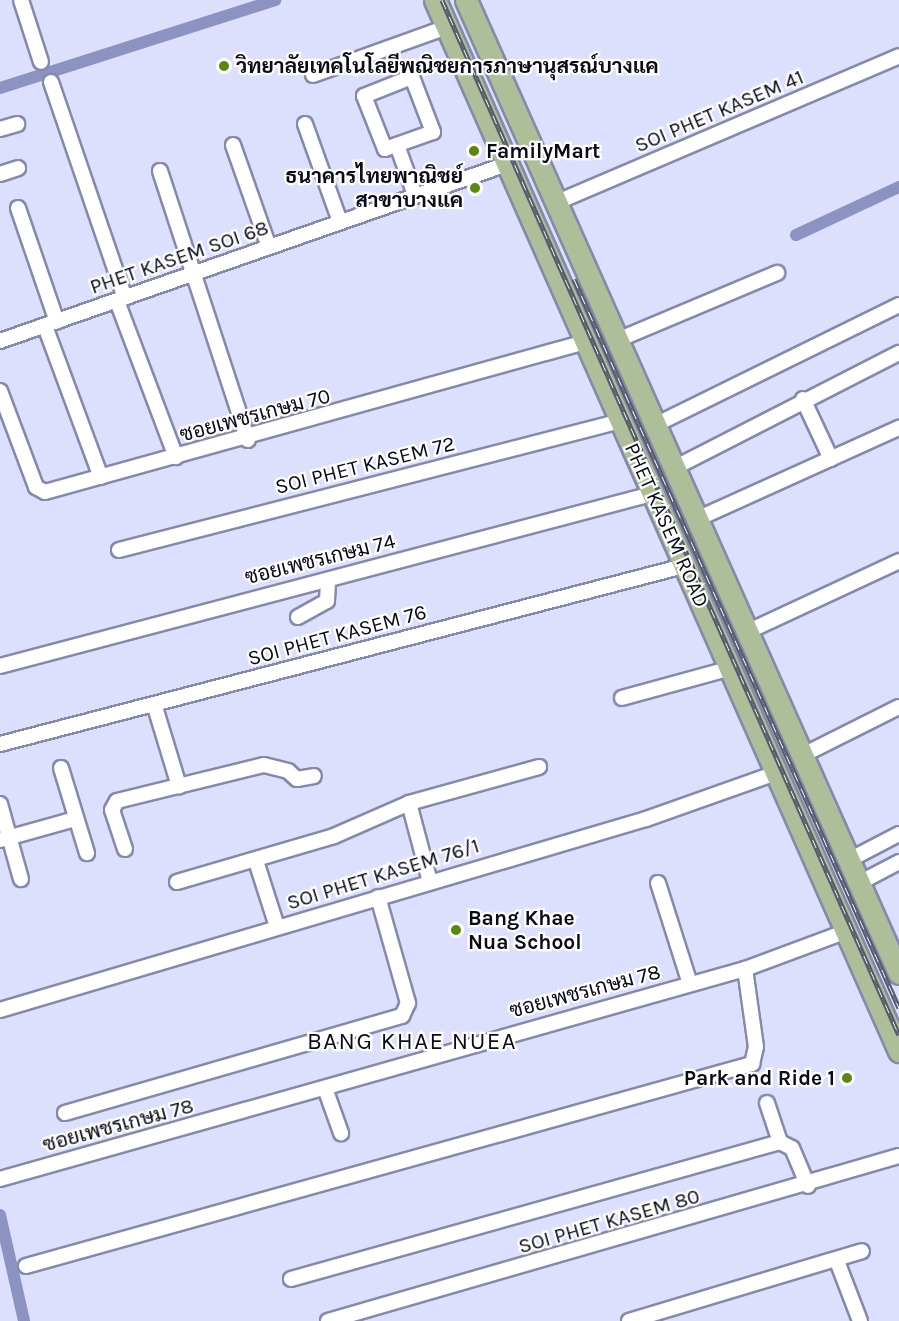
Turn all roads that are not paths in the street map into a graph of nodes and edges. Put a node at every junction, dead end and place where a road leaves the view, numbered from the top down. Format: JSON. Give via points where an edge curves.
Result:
{"nodes":[{"id":1,"x":21,"y":0,"type":"edge"},
{"id":2,"x":435,"y":0,"type":"edge"},
{"id":3,"x":466,"y":0,"type":"edge"},
{"id":4,"x":447,"y":27,"type":"junction"},
{"id":5,"x":899,"y":56,"type":"edge"},
{"id":6,"x":40,"y":62,"type":"dead end"},
{"id":7,"x":313,"y":75,"type":"dead end"},
{"id":8,"x":51,"y":82,"type":"dead end"},
{"id":9,"x":17,"y":124,"type":"dead end"},
{"id":10,"x":305,"y":124,"type":"dead end"},
{"id":11,"x":0,"y":129,"type":"edge"},
{"id":12,"x":233,"y":145,"type":"dead end"},
{"id":13,"x":398,"y":145,"type":"junction"},
{"id":14,"x":507,"y":164,"type":"junction"},
{"id":15,"x":18,"y":168,"type":"dead end"},
{"id":16,"x":160,"y":171,"type":"dead end"},
{"id":17,"x":0,"y":174,"type":"edge"},
{"id":18,"x":415,"y":195,"type":"junction"},
{"id":19,"x":555,"y":203,"type":"junction"},
{"id":20,"x":18,"y":208,"type":"dead end"},
{"id":21,"x":340,"y":222,"type":"junction"},
{"id":22,"x":269,"y":247,"type":"junction"},
{"id":23,"x":777,"y":273,"type":"dead end"},
{"id":24,"x":191,"y":275,"type":"junction"},
{"id":25,"x":595,"y":295,"type":"junction"},
{"id":26,"x":121,"y":300,"type":"junction"},
{"id":27,"x":569,"y":304,"type":"junction"},
{"id":28,"x":899,"y":305,"type":"edge"},
{"id":29,"x":51,"y":324,"type":"junction"},
{"id":30,"x":613,"y":335,"type":"junction"},
{"id":31,"x":0,"y":341,"type":"edge"},
{"id":32,"x":585,"y":342,"type":"junction"},
{"id":33,"x":899,"y":353,"type":"edge"},
{"id":34,"x":0,"y":391,"type":"edge"},
{"id":35,"x":803,"y":399,"type":"junction"},
{"id":36,"x":621,"y":421,"type":"junction"},
{"id":37,"x":655,"y":425,"type":"junction"},
{"id":38,"x":899,"y":428,"type":"edge"},
{"id":39,"x":248,"y":440,"type":"junction"},
{"id":40,"x":176,"y":458,"type":"junction"},
{"id":41,"x":831,"y":459,"type":"junction"},
{"id":42,"x":674,"y":468,"type":"junction"},
{"id":43,"x":101,"y":477,"type":"junction"},
{"id":44,"x":652,"y":494,"type":"junction"},
{"id":45,"x":696,"y":519,"type":"junction"},
{"id":46,"x":119,"y":550,"type":"dead end"},
{"id":47,"x":899,"y":561,"type":"edge"},
{"id":48,"x":684,"y":566,"type":"junction"},
{"id":49,"x":328,"y":580,"type":"junction"},
{"id":50,"x":298,"y":616,"type":"dead end"},
{"id":51,"x":747,"y":632,"type":"junction"},
{"id":52,"x":0,"y":666,"type":"edge"},
{"id":53,"x":731,"y":668,"type":"junction"},
{"id":54,"x":622,"y":698,"type":"dead end"},
{"id":55,"x":155,"y":707,"type":"junction"},
{"id":56,"x":899,"y":707,"type":"edge"},
{"id":57,"x":0,"y":744,"type":"edge"},
{"id":58,"x":803,"y":755,"type":"junction"},
{"id":59,"x":539,"y":767,"type":"dead end"},
{"id":60,"x":61,"y":768,"type":"dead end"},
{"id":61,"x":776,"y":773,"type":"junction"},
{"id":62,"x":314,"y":776,"type":"dead end"},
{"id":63,"x":178,"y":786,"type":"junction"},
{"id":64,"x":409,"y":803,"type":"junction"},
{"id":65,"x":0,"y":804,"type":"edge"},
{"id":66,"x":75,"y":819,"type":"junction"},
{"id":67,"x":899,"y":834,"type":"edge"},
{"id":68,"x":5,"y":839,"type":"edge"},
{"id":69,"x":125,"y":849,"type":"dead end"},
{"id":70,"x":87,"y":853,"type":"dead end"},
{"id":71,"x":849,"y":860,"type":"junction"},
{"id":72,"x":256,"y":861,"type":"junction"},
{"id":73,"x":899,"y":862,"type":"edge"},
{"id":74,"x":21,"y":879,"type":"dead end"},
{"id":75,"x":177,"y":882,"type":"dead end"},
{"id":76,"x":430,"y":882,"type":"junction"},
{"id":77,"x":859,"y":883,"type":"junction"},
{"id":78,"x":658,"y":884,"type":"dead end"},
{"id":79,"x":378,"y":897,"type":"junction"},
{"id":80,"x":277,"y":927,"type":"junction"},
{"id":81,"x":846,"y":931,"type":"junction"},
{"id":82,"x":745,"y":969,"type":"junction"},
{"id":83,"x":899,"y":973,"type":"edge"},
{"id":84,"x":690,"y":984,"type":"junction"},
{"id":85,"x":0,"y":1010,"type":"edge"},
{"id":86,"x":899,"y":1051,"type":"edge"},
{"id":87,"x":326,"y":1091,"type":"junction"},
{"id":88,"x":767,"y":1103,"type":"dead end"},
{"id":89,"x":65,"y":1113,"type":"dead end"},
{"id":90,"x":341,"y":1134,"type":"dead end"},
{"id":91,"x":780,"y":1142,"type":"junction"},
{"id":92,"x":899,"y":1156,"type":"edge"},
{"id":93,"x":0,"y":1179,"type":"edge"},
{"id":94,"x":808,"y":1186,"type":"junction"},
{"id":95,"x":862,"y":1251,"type":"dead end"},
{"id":96,"x":837,"y":1262,"type":"junction"},
{"id":97,"x":26,"y":1266,"type":"dead end"},
{"id":98,"x":291,"y":1279,"type":"dead end"},
{"id":99,"x":328,"y":1321,"type":"edge"},
{"id":100,"x":629,"y":1321,"type":"edge"},
{"id":101,"x":860,"y":1321,"type":"edge"}],
"edges":[{"from":1,"to":6,"type":"street"},
{"from":2,"to":4,"type":"main road","name":"PHET KASEM ROAD"},
{"from":3,"to":19,"type":"main road","name":"PHET KASEM ROAD"},
{"from":4,"to":7,"type":"street"},
{"from":4,"to":14,"type":"main road","name":"PHET KASEM ROAD"},
{"from":5,"to":19,"type":"street","name":"SOI PHET KASEM 41"},
{"from":8,"to":26,"type":"street"},
{"from":9,"to":11,"type":"street"},
{"from":10,"to":21,"type":"street"},
{"from":12,"to":22,"type":"street"},
{"from":13,"to":13,"type":"street","via":[[383,148],[363,96],[412,77],[434,132]]},
{"from":13,"to":18,"type":"street"},
{"from":14,"to":18,"type":"street","name":"PHET KASEM SOI 68"},
{"from":14,"to":27,"type":"main road","name":"PHET KASEM ROAD"},
{"from":15,"to":17,"type":"street"},
{"from":16,"to":24,"type":"street"},
{"from":18,"to":21,"type":"street","name":"PHET KASEM SOI 68"},
{"from":19,"to":25,"type":"main road","name":"PHET KASEM ROAD"},
{"from":20,"to":29,"type":"street"},
{"from":21,"to":22,"type":"street","name":"PHET KASEM SOI 68"},
{"from":22,"to":24,"type":"street","name":"PHET KASEM SOI 68"},
{"from":23,"to":30,"type":"street"},
{"from":24,"to":26,"type":"street","name":"PHET KASEM SOI 68"},
{"from":24,"to":39,"type":"street"},
{"from":25,"to":27,"type":"main road"},
{"from":25,"to":30,"type":"main road","name":"PHET KASEM ROAD"},
{"from":26,"to":29,"type":"street","name":"PHET KASEM SOI 68"},
{"from":26,"to":40,"type":"street"},
{"from":27,"to":32,"type":"main road","name":"PHET KASEM ROAD"},
{"from":28,"to":37,"type":"street"},
{"from":29,"to":31,"type":"street","name":"PHET KASEM SOI 68"},
{"from":29,"to":43,"type":"street"},
{"from":30,"to":32,"type":"main road"},
{"from":30,"to":37,"type":"main road","name":"PHET KASEM ROAD"},
{"from":32,"to":36,"type":"main road","name":"PHET KASEM ROAD"},
{"from":32,"to":39,"type":"street","name":"ซอยเพชรเกษม 70"},
{"from":33,"to":35,"type":"street"},
{"from":34,"to":43,"type":"street","name":"ซอยเพชรเกษม 70","via":[[39,492]]},
{"from":35,"to":41,"type":"street"},
{"from":35,"to":42,"type":"street"},
{"from":36,"to":44,"type":"main road","name":"PHET KASEM ROAD"},
{"from":36,"to":46,"type":"street","name":"SOI PHET KASEM 72"},
{"from":37,"to":42,"type":"main road","name":"PHET KASEM ROAD"},
{"from":38,"to":41,"type":"street"},
{"from":39,"to":40,"type":"street","name":"ซอยเพชรเกษม 70"},
{"from":40,"to":43,"type":"street","name":"ซอยเพชรเกษม 70"},
{"from":41,"to":45,"type":"street"},
{"from":42,"to":45,"type":"main road","name":"PHET KASEM ROAD"},
{"from":44,"to":48,"type":"main road","name":"PHET KASEM ROAD"},
{"from":44,"to":49,"type":"street","name":"ซอยเพชรเกษม 74"},
{"from":45,"to":51,"type":"main road","name":"PHET KASEM ROAD"},
{"from":47,"to":51,"type":"street"},
{"from":48,"to":53,"type":"main road","name":"PHET KASEM ROAD"},
{"from":48,"to":55,"type":"street","name":"SOI PHET KASEM 76"},
{"from":49,"to":50,"type":"street","via":[[327,601]]},
{"from":49,"to":52,"type":"street","name":"ซอยเพชรเกษม 74"},
{"from":51,"to":58,"type":"main road","name":"PHET KASEM ROAD"},
{"from":53,"to":54,"type":"street"},
{"from":53,"to":61,"type":"main road","name":"PHET KASEM ROAD"},
{"from":55,"to":57,"type":"street","name":"SOI PHET KASEM 76"},
{"from":55,"to":63,"type":"street"},
{"from":56,"to":58,"type":"street"},
{"from":58,"to":71,"type":"main road","name":"PHET KASEM ROAD"},
{"from":59,"to":64,"type":"street"},
{"from":60,"to":66,"type":"street"},
{"from":61,"to":76,"type":"street","name":"SOI PHET KASEM 76/1","via":[[646,819]]},
{"from":61,"to":81,"type":"main road","name":"PHET KASEM ROAD"},
{"from":62,"to":63,"type":"street","via":[[297,779],[288,771],[264,765]]},
{"from":63,"to":69,"type":"street","via":[[113,804]]},
{"from":64,"to":72,"type":"street","via":[[334,836]]},
{"from":64,"to":76,"type":"street"},
{"from":65,"to":68,"type":"street"},
{"from":66,"to":68,"type":"street"},
{"from":66,"to":70,"type":"street"},
{"from":67,"to":71,"type":"street"},
{"from":68,"to":74,"type":"street"},
{"from":71,"to":77,"type":"main road","name":"PHET KASEM ROAD"},
{"from":72,"to":75,"type":"street"},
{"from":72,"to":80,"type":"street"},
{"from":73,"to":77,"type":"street"},
{"from":76,"to":79,"type":"street","name":"SOI PHET KASEM 76/1"},
{"from":77,"to":83,"type":"main road","name":"PHET KASEM ROAD"},
{"from":78,"to":84,"type":"street"},
{"from":79,"to":80,"type":"street","name":"SOI PHET KASEM 76/1"},
{"from":79,"to":89,"type":"street","via":[[408,1003],[402,1016]]},
{"from":80,"to":85,"type":"street","name":"SOI PHET KASEM 76/1"},
{"from":81,"to":82,"type":"street","name":"ซอยเพชรเกษม 78"},
{"from":81,"to":86,"type":"main road","name":"PHET KASEM ROAD"},
{"from":82,"to":84,"type":"street","name":"ซอยเพชรเกษม 78"},
{"from":82,"to":97,"type":"street","via":[[756,1047],[752,1064]]},
{"from":84,"to":87,"type":"street","name":"ซอยเพชรเกษม 78","via":[[470,1044]]},
{"from":87,"to":90,"type":"street"},
{"from":87,"to":93,"type":"street","name":"ซอยเพชรเกษม 78"},
{"from":88,"to":91,"type":"street"},
{"from":91,"to":94,"type":"street","via":[[792,1148]]},
{"from":91,"to":98,"type":"street"},
{"from":92,"to":94,"type":"street","name":"SOI PHET KASEM 80"},
{"from":94,"to":99,"type":"street","name":"SOI PHET KASEM 80"},
{"from":95,"to":96,"type":"street"},
{"from":96,"to":100,"type":"street"},
{"from":96,"to":101,"type":"street"}]}
